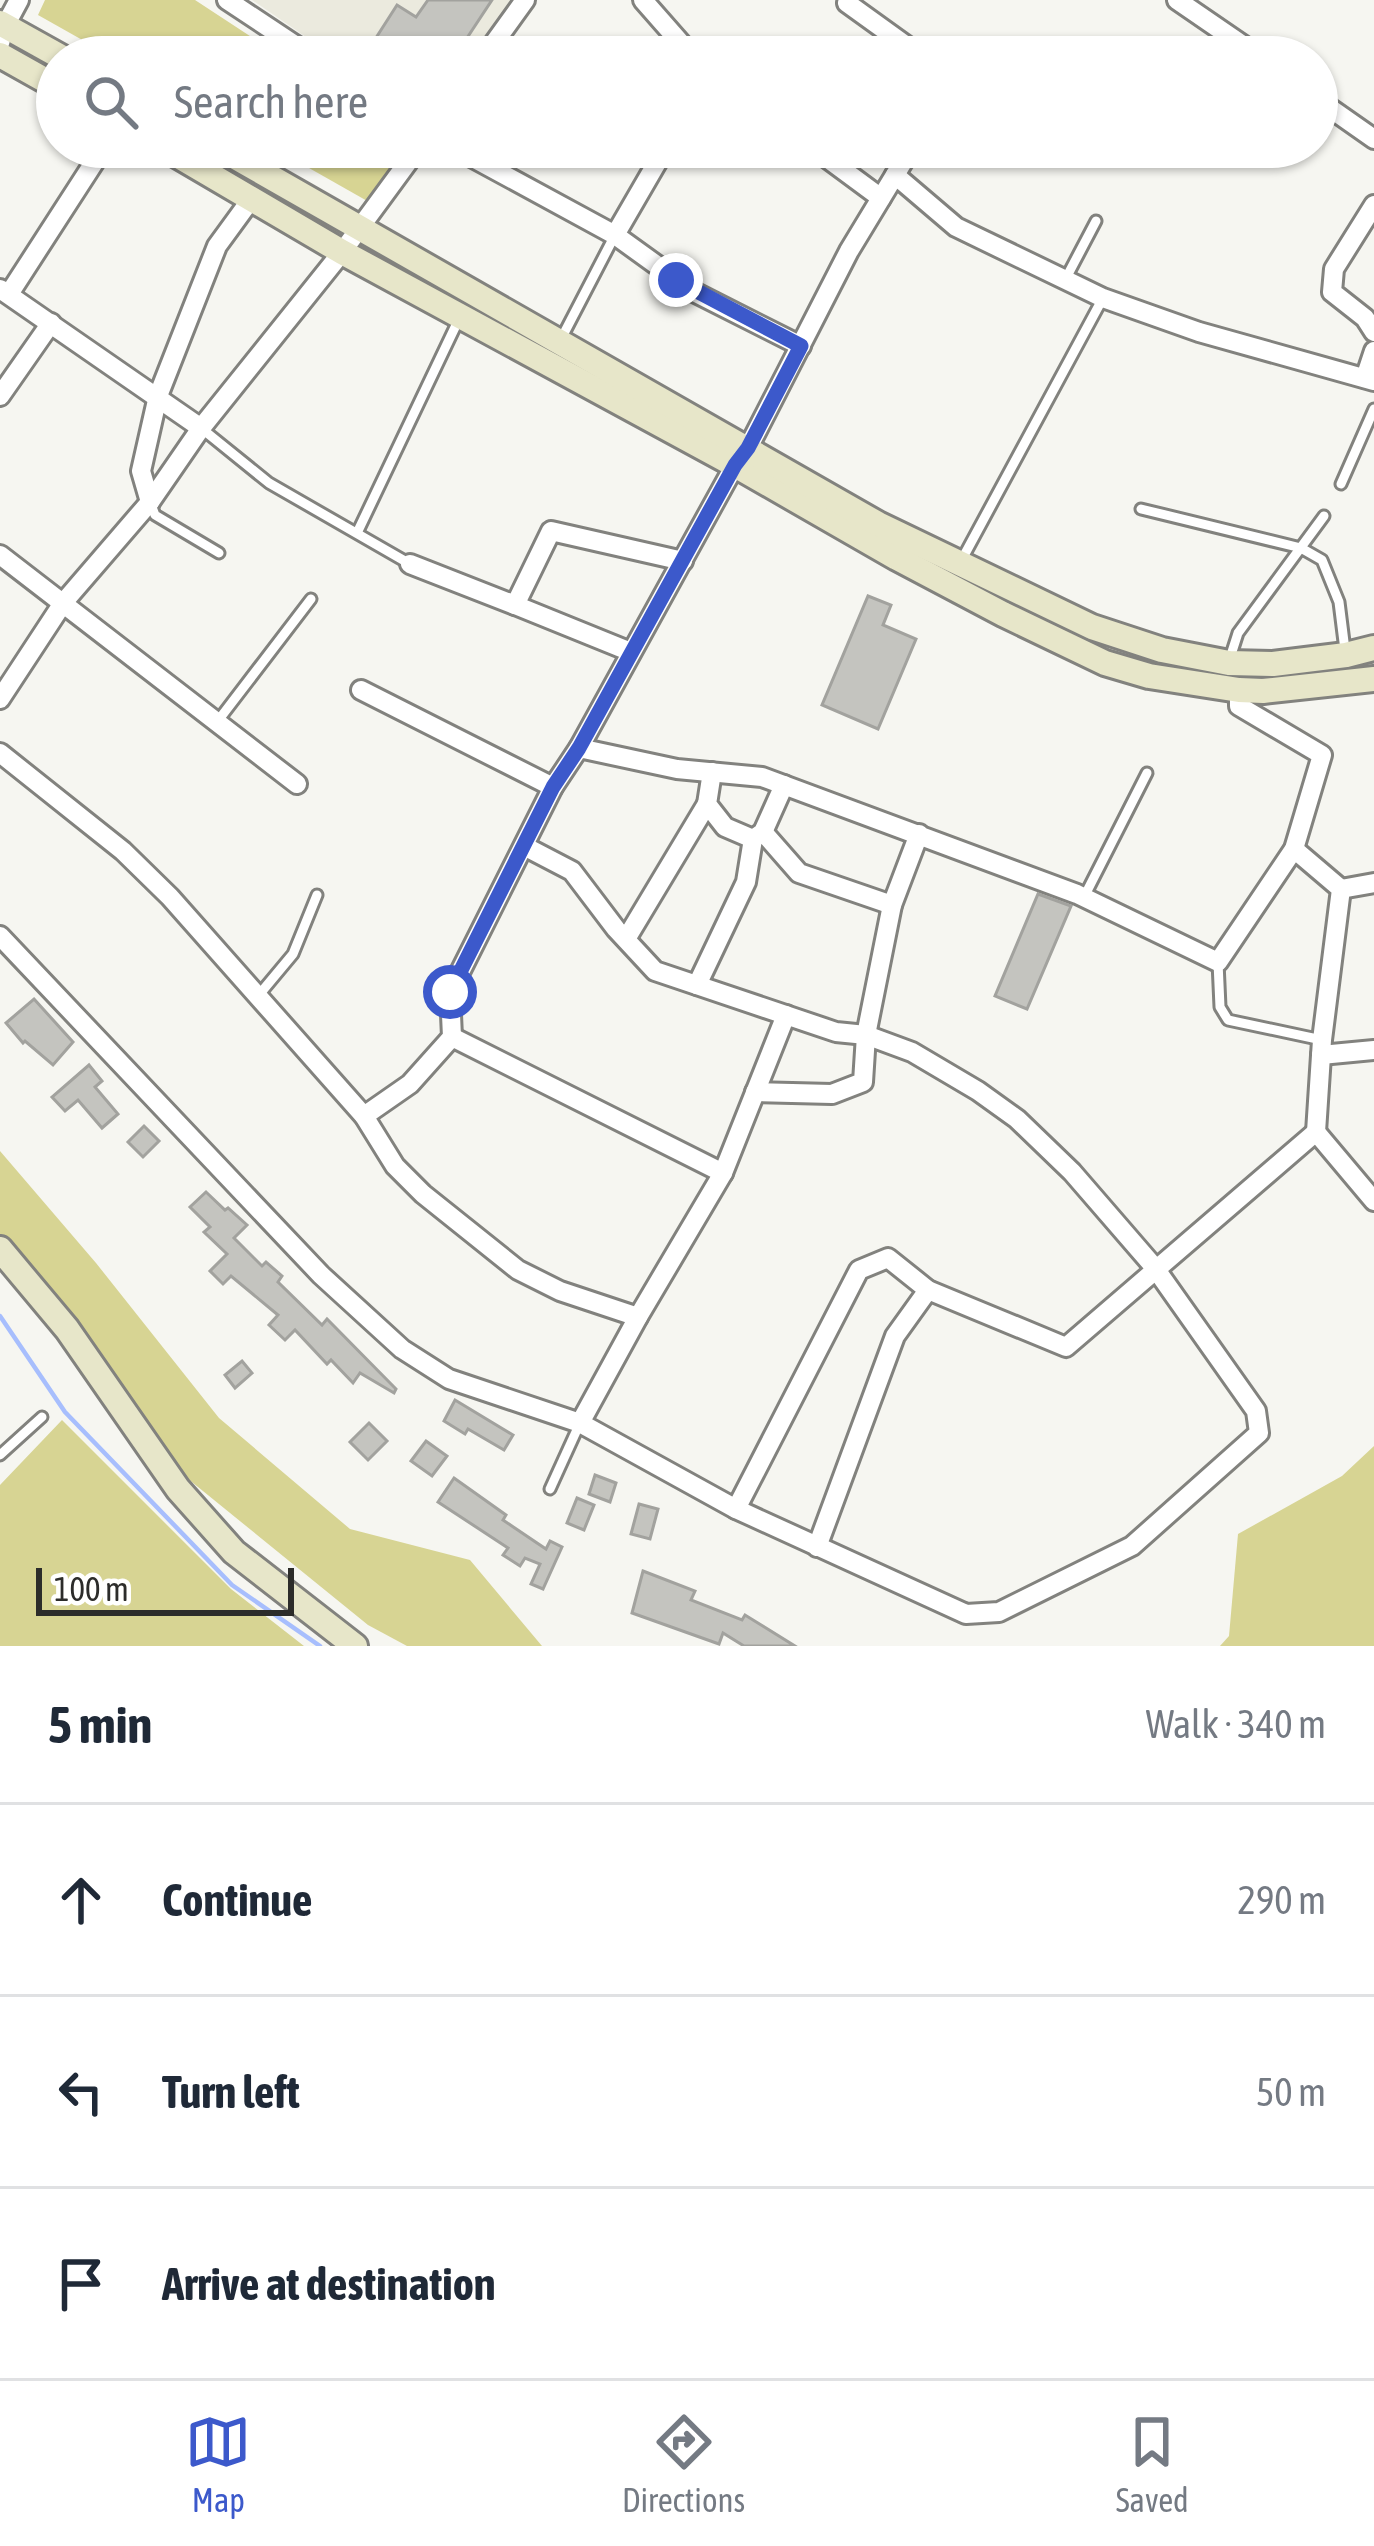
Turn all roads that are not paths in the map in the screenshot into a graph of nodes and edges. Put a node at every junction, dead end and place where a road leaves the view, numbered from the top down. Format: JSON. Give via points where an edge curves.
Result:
{"nodes":[{"id":1,"x":19,"y":0,"type":"edge"},
{"id":2,"x":227,"y":0,"type":"edge"},
{"id":3,"x":525,"y":0,"type":"edge"},
{"id":4,"x":643,"y":0,"type":"edge"},
{"id":5,"x":1177,"y":0,"type":"edge"},
{"id":6,"x":846,"y":1,"type":"edge"},
{"id":7,"x":2,"y":31,"type":"edge"},
{"id":8,"x":281,"y":36,"type":"edge"},
{"id":9,"x":499,"y":36,"type":"edge"},
{"id":10,"x":675,"y":36,"type":"edge"},
{"id":11,"x":894,"y":36,"type":"edge"},
{"id":12,"x":1220,"y":36,"type":"edge"},
{"id":13,"x":36,"y":46,"type":"edge"},
{"id":14,"x":0,"y":55,"type":"edge"},
{"id":15,"x":36,"y":75,"type":"edge"},
{"id":16,"x":1338,"y":114,"type":"edge"},
{"id":17,"x":1374,"y":139,"type":"edge"},
{"id":18,"x":90,"y":168,"type":"edge"},
{"id":19,"x":200,"y":168,"type":"edge"},
{"id":20,"x":254,"y":168,"type":"edge"},
{"id":21,"x":404,"y":168,"type":"edge"},
{"id":22,"x":492,"y":168,"type":"edge"},
{"id":23,"x":654,"y":168,"type":"edge"},
{"id":24,"x":840,"y":168,"type":"edge"},
{"id":25,"x":899,"y":168,"type":"edge"},
{"id":26,"x":895,"y":175,"type":"junction"},
{"id":27,"x":252,"y":198,"type":"junction"},
{"id":28,"x":881,"y":198,"type":"junction"},
{"id":29,"x":1374,"y":205,"type":"edge"},
{"id":30,"x":1096,"y":221,"type":"dead end"},
{"id":31,"x":360,"y":229,"type":"junction"},
{"id":32,"x":615,"y":235,"type":"junction"},
{"id":33,"x":342,"y":252,"type":"junction"},
{"id":34,"x":1065,"y":280,"type":"junction"},
{"id":35,"x":4,"y":292,"type":"edge"},
{"id":36,"x":1103,"y":298,"type":"junction"},
{"id":37,"x":461,"y":316,"type":"junction"},
{"id":38,"x":51,"y":323,"type":"junction"},
{"id":39,"x":1374,"y":332,"type":"edge"},
{"id":40,"x":560,"y":341,"type":"junction"},
{"id":41,"x":801,"y":346,"type":"junction"},
{"id":42,"x":1374,"y":351,"type":"edge"},
{"id":43,"x":1369,"y":379,"type":"edge"},
{"id":44,"x":158,"y":396,"type":"junction"},
{"id":45,"x":0,"y":397,"type":"edge"},
{"id":46,"x":1374,"y":409,"type":"edge"},
{"id":47,"x":200,"y":428,"type":"junction"},
{"id":48,"x":742,"y":457,"type":"junction"},
{"id":49,"x":1340,"y":484,"type":"dead end"},
{"id":50,"x":150,"y":502,"type":"junction"},
{"id":51,"x":1141,"y":508,"type":"dead end"},
{"id":52,"x":1324,"y":515,"type":"dead end"},
{"id":53,"x":357,"y":532,"type":"junction"},
{"id":54,"x":1301,"y":548,"type":"junction"},
{"id":55,"x":218,"y":553,"type":"dead end"},
{"id":56,"x":0,"y":555,"type":"edge"},
{"id":57,"x":682,"y":561,"type":"junction"},
{"id":58,"x":410,"y":564,"type":"joint"},
{"id":59,"x":959,"y":564,"type":"junction"},
{"id":60,"x":311,"y":599,"type":"dead end"},
{"id":61,"x":63,"y":603,"type":"junction"},
{"id":62,"x":514,"y":605,"type":"junction"},
{"id":63,"x":1374,"y":648,"type":"edge"},
{"id":64,"x":631,"y":652,"type":"junction"},
{"id":65,"x":1346,"y":656,"type":"junction"},
{"id":66,"x":1229,"y":663,"type":"junction"},
{"id":67,"x":1374,"y":680,"type":"edge"},
{"id":68,"x":1239,"y":690,"type":"junction"},
{"id":69,"x":361,"y":691,"type":"dead end"},
{"id":70,"x":0,"y":699,"type":"edge"},
{"id":71,"x":217,"y":722,"type":"junction"},
{"id":72,"x":579,"y":748,"type":"junction"},
{"id":73,"x":0,"y":753,"type":"edge"},
{"id":74,"x":712,"y":772,"type":"junction"},
{"id":75,"x":1147,"y":773,"type":"dead end"},
{"id":76,"x":297,"y":784,"type":"dead end"},
{"id":77,"x":784,"y":785,"type":"junction"},
{"id":78,"x":553,"y":787,"type":"junction"},
{"id":79,"x":707,"y":804,"type":"junction"},
{"id":80,"x":919,"y":834,"type":"junction"},
{"id":81,"x":758,"y":836,"type":"junction"},
{"id":82,"x":524,"y":846,"type":"junction"},
{"id":83,"x":1294,"y":849,"type":"junction"},
{"id":84,"x":1374,"y":883,"type":"edge"},
{"id":85,"x":1341,"y":889,"type":"junction"},
{"id":86,"x":317,"y":895,"type":"dead end"},
{"id":87,"x":1084,"y":897,"type":"junction"},
{"id":88,"x":892,"y":904,"type":"junction"},
{"id":89,"x":0,"y":936,"type":"edge"},
{"id":90,"x":626,"y":939,"type":"junction"},
{"id":91,"x":1218,"y":962,"type":"junction"},
{"id":92,"x":697,"y":985,"type":"junction"},
{"id":93,"x":258,"y":996,"type":"junction"},
{"id":94,"x":786,"y":1015,"type":"junction"},
{"id":95,"x":866,"y":1035,"type":"junction"},
{"id":96,"x":452,"y":1037,"type":"junction"},
{"id":97,"x":1321,"y":1048,"type":"junction"},
{"id":98,"x":1374,"y":1050,"type":"edge"},
{"id":99,"x":755,"y":1092,"type":"junction"},
{"id":100,"x":364,"y":1116,"type":"junction"},
{"id":101,"x":1316,"y":1132,"type":"junction"},
{"id":102,"x":723,"y":1173,"type":"junction"},
{"id":103,"x":1374,"y":1201,"type":"edge"},
{"id":104,"x":0,"y":1249,"type":"edge"},
{"id":105,"x":1155,"y":1268,"type":"junction"},
{"id":106,"x":928,"y":1290,"type":"junction"},
{"id":107,"x":638,"y":1317,"type":"junction"},
{"id":108,"x":43,"y":1417,"type":"dead end"},
{"id":109,"x":580,"y":1424,"type":"junction"},
{"id":110,"x":0,"y":1456,"type":"edge"},
{"id":111,"x":550,"y":1489,"type":"dead end"},
{"id":112,"x":736,"y":1509,"type":"junction"},
{"id":113,"x":817,"y":1547,"type":"junction"},
{"id":114,"x":355,"y":1646,"type":"edge"}],
"edges":[{"from":1,"to":7,"type":"street"},
{"from":2,"to":8,"type":"street"},
{"from":3,"to":9,"type":"street"},
{"from":4,"to":10,"type":"street"},
{"from":5,"to":12,"type":"street"},
{"from":6,"to":11,"type":"street"},
{"from":7,"to":13,"type":"street"},
{"from":14,"to":15,"type":"street"},
{"from":16,"to":17,"type":"street"},
{"from":18,"to":35,"type":"street"},
{"from":19,"to":27,"type":"street"},
{"from":20,"to":31,"type":"street"},
{"from":21,"to":31,"type":"street"},
{"from":22,"to":32,"type":"street"},
{"from":23,"to":32,"type":"street"},
{"from":24,"to":28,"type":"street"},
{"from":25,"to":26,"type":"street"},
{"from":26,"to":28,"type":"street"},
{"from":26,"to":34,"type":"street","via":[[956,226]]},
{"from":27,"to":33,"type":"street"},
{"from":27,"to":44,"type":"street","via":[[217,246]]},
{"from":28,"to":41,"type":"street"},
{"from":29,"to":39,"type":"street","via":[[1334,269],[1331,292]]},
{"from":30,"to":34,"type":"lane"},
{"from":31,"to":33,"type":"street"},
{"from":31,"to":40,"type":"street"},
{"from":32,"to":40,"type":"lane"},
{"from":32,"to":41,"type":"street","via":[[694,292]]},
{"from":33,"to":37,"type":"street"},
{"from":33,"to":47,"type":"street"},
{"from":34,"to":36,"type":"street"},
{"from":35,"to":38,"type":"street"},
{"from":36,"to":43,"type":"street"},
{"from":36,"to":59,"type":"lane"},
{"from":37,"to":48,"type":"street"},
{"from":37,"to":53,"type":"lane"},
{"from":38,"to":44,"type":"street"},
{"from":38,"to":45,"type":"street"},
{"from":40,"to":48,"type":"street"},
{"from":41,"to":48,"type":"street"},
{"from":42,"to":43,"type":"street"},
{"from":44,"to":47,"type":"street"},
{"from":44,"to":50,"type":"street","via":[[142,471]]},
{"from":46,"to":49,"type":"lane"},
{"from":47,"to":50,"type":"street"},
{"from":47,"to":53,"type":"lane","via":[[269,483]]},
{"from":48,"to":57,"type":"street"},
{"from":48,"to":59,"type":"street"},
{"from":48,"to":68,"type":"street","via":[[898,558],[1105,663]]},
{"from":50,"to":55,"type":"lane","via":[[155,515]]},
{"from":50,"to":61,"type":"street"},
{"from":51,"to":54,"type":"lane"},
{"from":52,"to":54,"type":"lane"},
{"from":53,"to":58,"type":"lane"},
{"from":54,"to":65,"type":"lane","via":[[1322,560],[1339,602]]},
{"from":54,"to":66,"type":"lane","via":[[1238,633]]},
{"from":56,"to":61,"type":"street"},
{"from":57,"to":62,"type":"street","via":[[551,531]]},
{"from":57,"to":64,"type":"street"},
{"from":58,"to":62,"type":"street"},
{"from":59,"to":66,"type":"street","via":[[1092,627]]},
{"from":60,"to":71,"type":"lane"},
{"from":61,"to":70,"type":"street"},
{"from":61,"to":71,"type":"street"},
{"from":62,"to":64,"type":"street"},
{"from":63,"to":65,"type":"street"},
{"from":64,"to":72,"type":"street"},
{"from":65,"to":66,"type":"street"},
{"from":67,"to":68,"type":"street"},
{"from":68,"to":83,"type":"street","via":[[1239,706],[1322,755]]},
{"from":69,"to":78,"type":"street"},
{"from":71,"to":76,"type":"street"},
{"from":72,"to":74,"type":"street"},
{"from":72,"to":78,"type":"street"},
{"from":73,"to":93,"type":"street","via":[[123,851]]},
{"from":74,"to":77,"type":"street"},
{"from":74,"to":79,"type":"street"},
{"from":75,"to":87,"type":"lane"},
{"from":77,"to":80,"type":"street"},
{"from":77,"to":81,"type":"street"},
{"from":78,"to":82,"type":"street"},
{"from":79,"to":81,"type":"street","via":[[724,827]]},
{"from":79,"to":90,"type":"street"},
{"from":80,"to":87,"type":"street"},
{"from":80,"to":88,"type":"street"},
{"from":81,"to":88,"type":"street","via":[[799,873]]},
{"from":81,"to":92,"type":"street","via":[[746,882]]},
{"from":82,"to":90,"type":"street","via":[[572,871]]},
{"from":82,"to":96,"type":"street","via":[[450,992]]},
{"from":83,"to":85,"type":"street"},
{"from":83,"to":91,"type":"street"},
{"from":84,"to":85,"type":"street"},
{"from":85,"to":97,"type":"street"},
{"from":86,"to":93,"type":"lane","via":[[292,954]]},
{"from":87,"to":91,"type":"street"},
{"from":88,"to":95,"type":"street"},
{"from":89,"to":109,"type":"street","via":[[321,1275],[402,1349],[449,1379]]},
{"from":90,"to":92,"type":"street","via":[[655,970]]},
{"from":91,"to":97,"type":"lane","via":[[1228,1019]]},
{"from":92,"to":94,"type":"street"},
{"from":93,"to":100,"type":"street"},
{"from":94,"to":95,"type":"street"},
{"from":94,"to":99,"type":"street"},
{"from":95,"to":99,"type":"street","via":[[863,1082],[832,1094]]},
{"from":95,"to":105,"type":"street","via":[[912,1052],[1017,1119]]},
{"from":96,"to":100,"type":"street","via":[[410,1084]]},
{"from":96,"to":102,"type":"street"},
{"from":97,"to":98,"type":"street"},
{"from":97,"to":101,"type":"street"},
{"from":99,"to":102,"type":"street"},
{"from":100,"to":107,"type":"street","via":[[407,1179],[497,1255],[540,1282]]},
{"from":101,"to":103,"type":"street"},
{"from":101,"to":105,"type":"street"},
{"from":102,"to":107,"type":"street"},
{"from":104,"to":114,"type":"street","via":[[234,1552]]},
{"from":105,"to":106,"type":"street","via":[[1066,1347]]},
{"from":105,"to":113,"type":"street","via":[[1256,1412],[1258,1432],[1132,1546],[999,1612],[966,1614]]},
{"from":106,"to":112,"type":"street","via":[[888,1258],[859,1270]]},
{"from":106,"to":113,"type":"street","via":[[895,1336]]},
{"from":107,"to":109,"type":"street"},
{"from":108,"to":110,"type":"lane"},
{"from":109,"to":111,"type":"lane"},
{"from":109,"to":112,"type":"street"},
{"from":112,"to":113,"type":"street"}]}
